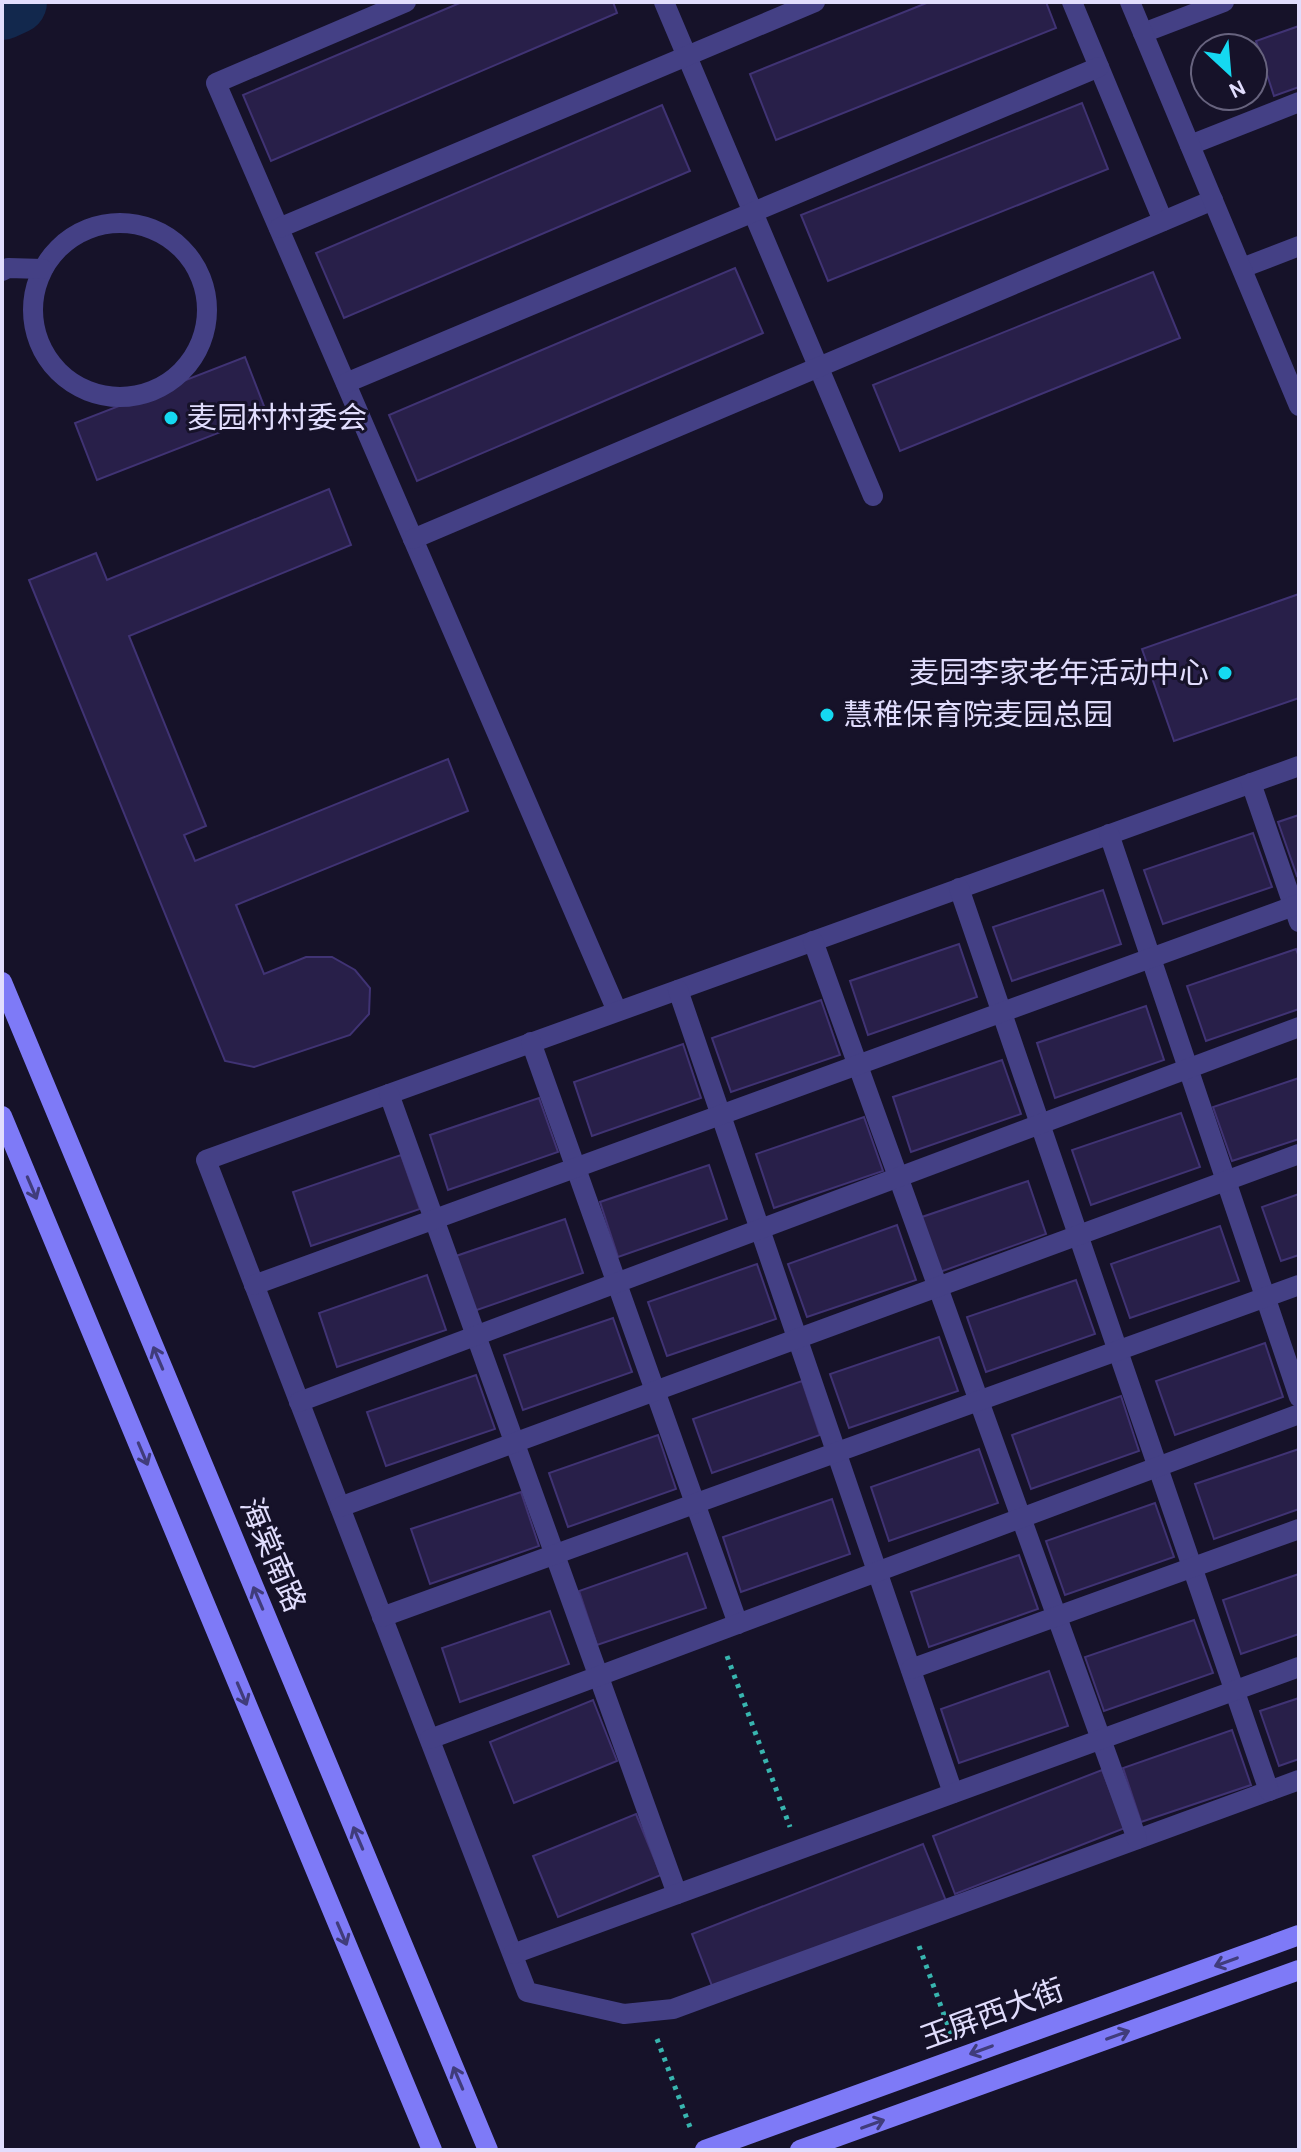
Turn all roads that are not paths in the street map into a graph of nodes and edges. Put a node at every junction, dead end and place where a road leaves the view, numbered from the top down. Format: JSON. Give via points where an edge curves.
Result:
{"nodes":[{"id":1,"x":406,"y":2,"type":"edge"},
{"id":2,"x":664,"y":2,"type":"edge"},
{"id":3,"x":815,"y":2,"type":"edge"},
{"id":4,"x":1072,"y":2,"type":"edge"},
{"id":5,"x":1130,"y":2,"type":"edge"},
{"id":6,"x":1224,"y":2,"type":"edge"},
{"id":7,"x":1143,"y":33,"type":"junction"},
{"id":8,"x":687,"y":56,"type":"junction"},
{"id":9,"x":1099,"y":67,"type":"junction"},
{"id":10,"x":1299,"y":102,"type":"edge"},
{"id":11,"x":1190,"y":145,"type":"junction"},
{"id":12,"x":1213,"y":200,"type":"junction"},
{"id":13,"x":753,"y":212,"type":"junction"},
{"id":14,"x":1163,"y":221,"type":"junction"},
{"id":15,"x":279,"y":228,"type":"junction"},
{"id":16,"x":1299,"y":246,"type":"edge"},
{"id":17,"x":1242,"y":268,"type":"junction"},
{"id":18,"x":43,"y":269,"type":"junction"},
{"id":19,"x":2,"y":271,"type":"edge"},
{"id":20,"x":818,"y":367,"type":"junction"},
{"id":21,"x":1293,"y":376,"type":"edge"},
{"id":22,"x":346,"y":383,"type":"junction"},
{"id":23,"x":1299,"y":406,"type":"edge"},
{"id":24,"x":873,"y":496,"type":"dead end"},
{"id":25,"x":413,"y":539,"type":"junction"},
{"id":26,"x":1299,"y":766,"type":"edge"},
{"id":27,"x":1251,"y":783,"type":"junction"},
{"id":28,"x":1109,"y":834,"type":"junction"},
{"id":29,"x":959,"y":888,"type":"junction"},
{"id":30,"x":1297,"y":911,"type":"edge"},
{"id":31,"x":813,"y":941,"type":"junction"},
{"id":32,"x":1151,"y":958,"type":"junction"},
{"id":33,"x":2,"y":982,"type":"edge"},
{"id":34,"x":678,"y":990,"type":"junction"},
{"id":35,"x":617,"y":1011,"type":"junction"},
{"id":36,"x":1002,"y":1012,"type":"junction"},
{"id":37,"x":1299,"y":1027,"type":"edge"},
{"id":38,"x":531,"y":1042,"type":"junction"},
{"id":39,"x":858,"y":1065,"type":"junction"},
{"id":40,"x":1188,"y":1069,"type":"junction"},
{"id":41,"x":389,"y":1094,"type":"junction"},
{"id":42,"x":721,"y":1115,"type":"junction"},
{"id":43,"x":2,"y":1116,"type":"edge"},
{"id":44,"x":1040,"y":1124,"type":"junction"},
{"id":45,"x":1299,"y":1154,"type":"edge"},
{"id":46,"x":575,"y":1168,"type":"junction"},
{"id":47,"x":898,"y":1177,"type":"junction"},
{"id":48,"x":1226,"y":1181,"type":"junction"},
{"id":49,"x":434,"y":1219,"type":"junction"},
{"id":50,"x":760,"y":1229,"type":"junction"},
{"id":51,"x":1078,"y":1235,"type":"junction"},
{"id":52,"x":616,"y":1283,"type":"junction"},
{"id":53,"x":254,"y":1285,"type":"junction"},
{"id":54,"x":1299,"y":1285,"type":"edge"},
{"id":55,"x":938,"y":1287,"type":"junction"},
{"id":56,"x":1265,"y":1297,"type":"junction"},
{"id":57,"x":476,"y":1335,"type":"junction"},
{"id":58,"x":797,"y":1339,"type":"junction"},
{"id":59,"x":1118,"y":1351,"type":"junction"},
{"id":60,"x":655,"y":1391,"type":"junction"},
{"id":61,"x":1299,"y":1397,"type":"edge"},
{"id":62,"x":979,"y":1401,"type":"junction"},
{"id":63,"x":299,"y":1402,"type":"junction"},
{"id":64,"x":1299,"y":1414,"type":"edge"},
{"id":65,"x":515,"y":1443,"type":"junction"},
{"id":66,"x":837,"y":1453,"type":"junction"},
{"id":67,"x":1158,"y":1467,"type":"junction"},
{"id":68,"x":696,"y":1504,"type":"junction"},
{"id":69,"x":340,"y":1507,"type":"junction"},
{"id":70,"x":1021,"y":1518,"type":"junction"},
{"id":71,"x":1299,"y":1529,"type":"edge"},
{"id":72,"x":555,"y":1555,"type":"junction"},
{"id":73,"x":1192,"y":1568,"type":"junction"},
{"id":74,"x":877,"y":1571,"type":"junction"},
{"id":75,"x":382,"y":1617,"type":"junction"},
{"id":76,"x":1057,"y":1617,"type":"junction"},
{"id":77,"x":728,"y":1628,"type":"junction"},
{"id":78,"x":1299,"y":1667,"type":"edge"},
{"id":79,"x":911,"y":1669,"type":"junction"},
{"id":80,"x":598,"y":1676,"type":"junction"},
{"id":81,"x":1234,"y":1690,"type":"junction"},
{"id":82,"x":430,"y":1739,"type":"junction"},
{"id":83,"x":1101,"y":1739,"type":"junction"},
{"id":84,"x":1299,"y":1780,"type":"edge"},
{"id":85,"x":1269,"y":1791,"type":"junction"},
{"id":86,"x":953,"y":1793,"type":"junction"},
{"id":87,"x":1137,"y":1839,"type":"junction"},
{"id":88,"x":677,"y":1894,"type":"junction"},
{"id":89,"x":1299,"y":1935,"type":"edge"},
{"id":90,"x":513,"y":1954,"type":"junction"},
{"id":91,"x":1299,"y":1970,"type":"edge"},
{"id":92,"x":699,"y":2143,"type":"edge"},
{"id":93,"x":432,"y":2150,"type":"edge"},
{"id":94,"x":488,"y":2150,"type":"edge"},
{"id":95,"x":800,"y":2150,"type":"edge"}],
"edges":[{"from":1,"to":15,"type":"street","via":[[216,83]]},
{"from":2,"to":8,"type":"street"},
{"from":3,"to":8,"type":"street"},
{"from":4,"to":9,"type":"street"},
{"from":5,"to":7,"type":"street"},
{"from":6,"to":7,"type":"street"},
{"from":7,"to":11,"type":"street"},
{"from":8,"to":13,"type":"street"},
{"from":8,"to":15,"type":"street"},
{"from":9,"to":13,"type":"street"},
{"from":9,"to":14,"type":"street"},
{"from":10,"to":11,"type":"street"},
{"from":11,"to":12,"type":"street"},
{"from":12,"to":14,"type":"street"},
{"from":12,"to":17,"type":"street"},
{"from":13,"to":20,"type":"street"},
{"from":13,"to":22,"type":"street"},
{"from":14,"to":20,"type":"street"},
{"from":15,"to":22,"type":"street"},
{"from":16,"to":17,"type":"street"},
{"from":17,"to":21,"type":"street"},
{"from":18,"to":18,"type":"street","via":[[33,296],[33,324],[42,351],[60,374],[84,390],[111,397],[140,395],[166,384],[188,365],[202,340],[207,312],[203,283],[190,257],[169,238],[142,226],[113,223],[85,230],[60,246]]},
{"from":18,"to":19,"type":"street"},
{"from":20,"to":24,"type":"street"},
{"from":20,"to":25,"type":"street"},
{"from":21,"to":23,"type":"street"},
{"from":22,"to":25,"type":"street"},
{"from":25,"to":35,"type":"street"},
{"from":26,"to":27,"type":"street"},
{"from":27,"to":28,"type":"street"},
{"from":27,"to":30,"type":"street"},
{"from":28,"to":29,"type":"street"},
{"from":28,"to":32,"type":"street"},
{"from":29,"to":31,"type":"street"},
{"from":29,"to":36,"type":"street"},
{"from":30,"to":32,"type":"street"},
{"from":31,"to":34,"type":"street"},
{"from":31,"to":39,"type":"street"},
{"from":32,"to":36,"type":"street"},
{"from":32,"to":40,"type":"street"},
{"from":94,"to":33,"type":"main road","name":"海棠南路","one_way":true},
{"from":34,"to":35,"type":"street"},
{"from":34,"to":42,"type":"street"},
{"from":35,"to":38,"type":"street"},
{"from":36,"to":39,"type":"street"},
{"from":36,"to":44,"type":"street"},
{"from":37,"to":40,"type":"street"},
{"from":38,"to":41,"type":"street"},
{"from":38,"to":46,"type":"street"},
{"from":39,"to":42,"type":"street"},
{"from":39,"to":47,"type":"street"},
{"from":40,"to":44,"type":"street"},
{"from":40,"to":48,"type":"street"},
{"from":41,"to":49,"type":"street"},
{"from":41,"to":53,"type":"street","via":[[206,1160]]},
{"from":42,"to":46,"type":"street"},
{"from":42,"to":50,"type":"street"},
{"from":43,"to":93,"type":"main road","one_way":true},
{"from":44,"to":47,"type":"street"},
{"from":44,"to":51,"type":"street"},
{"from":45,"to":48,"type":"street"},
{"from":46,"to":49,"type":"street"},
{"from":46,"to":52,"type":"street"},
{"from":47,"to":50,"type":"street"},
{"from":47,"to":55,"type":"street"},
{"from":48,"to":51,"type":"street"},
{"from":48,"to":56,"type":"street"},
{"from":49,"to":53,"type":"street"},
{"from":49,"to":57,"type":"street"},
{"from":50,"to":52,"type":"street"},
{"from":50,"to":58,"type":"street"},
{"from":51,"to":55,"type":"street"},
{"from":51,"to":59,"type":"street"},
{"from":52,"to":57,"type":"street"},
{"from":52,"to":60,"type":"street"},
{"from":53,"to":63,"type":"street"},
{"from":54,"to":56,"type":"street"},
{"from":55,"to":58,"type":"street"},
{"from":55,"to":62,"type":"street"},
{"from":56,"to":59,"type":"street"},
{"from":56,"to":61,"type":"street"},
{"from":57,"to":63,"type":"street"},
{"from":57,"to":65,"type":"street"},
{"from":58,"to":60,"type":"street"},
{"from":58,"to":66,"type":"street"},
{"from":59,"to":62,"type":"street"},
{"from":59,"to":67,"type":"street"},
{"from":60,"to":65,"type":"street"},
{"from":60,"to":68,"type":"street"},
{"from":62,"to":66,"type":"street"},
{"from":62,"to":70,"type":"street"},
{"from":63,"to":69,"type":"street"},
{"from":64,"to":67,"type":"street"},
{"from":65,"to":69,"type":"street"},
{"from":65,"to":72,"type":"street"},
{"from":66,"to":68,"type":"street"},
{"from":66,"to":74,"type":"street"},
{"from":67,"to":70,"type":"street"},
{"from":67,"to":73,"type":"street"},
{"from":68,"to":72,"type":"street"},
{"from":68,"to":77,"type":"street"},
{"from":69,"to":75,"type":"street"},
{"from":70,"to":74,"type":"street"},
{"from":70,"to":76,"type":"street"},
{"from":71,"to":73,"type":"street"},
{"from":72,"to":75,"type":"street"},
{"from":72,"to":80,"type":"street"},
{"from":73,"to":76,"type":"street"},
{"from":73,"to":81,"type":"street"},
{"from":74,"to":77,"type":"street"},
{"from":74,"to":79,"type":"street"},
{"from":75,"to":82,"type":"street"},
{"from":76,"to":79,"type":"street"},
{"from":76,"to":83,"type":"street"},
{"from":77,"to":80,"type":"street"},
{"from":78,"to":81,"type":"street"},
{"from":79,"to":86,"type":"street"},
{"from":80,"to":82,"type":"street"},
{"from":80,"to":88,"type":"street"},
{"from":81,"to":83,"type":"street"},
{"from":81,"to":85,"type":"street"},
{"from":82,"to":90,"type":"street"},
{"from":83,"to":86,"type":"street"},
{"from":83,"to":87,"type":"street"},
{"from":84,"to":85,"type":"street"},
{"from":85,"to":87,"type":"street"},
{"from":86,"to":88,"type":"street"},
{"from":87,"to":90,"type":"street","via":[[673,2009],[624,2014],[527,1992]]},
{"from":88,"to":90,"type":"street"},
{"from":89,"to":92,"type":"main road","name":"玉屏西大街","one_way":true,"via":[[960,2058]]},
{"from":95,"to":91,"type":"main road","name":"玉屏西大街","one_way":true}]}
